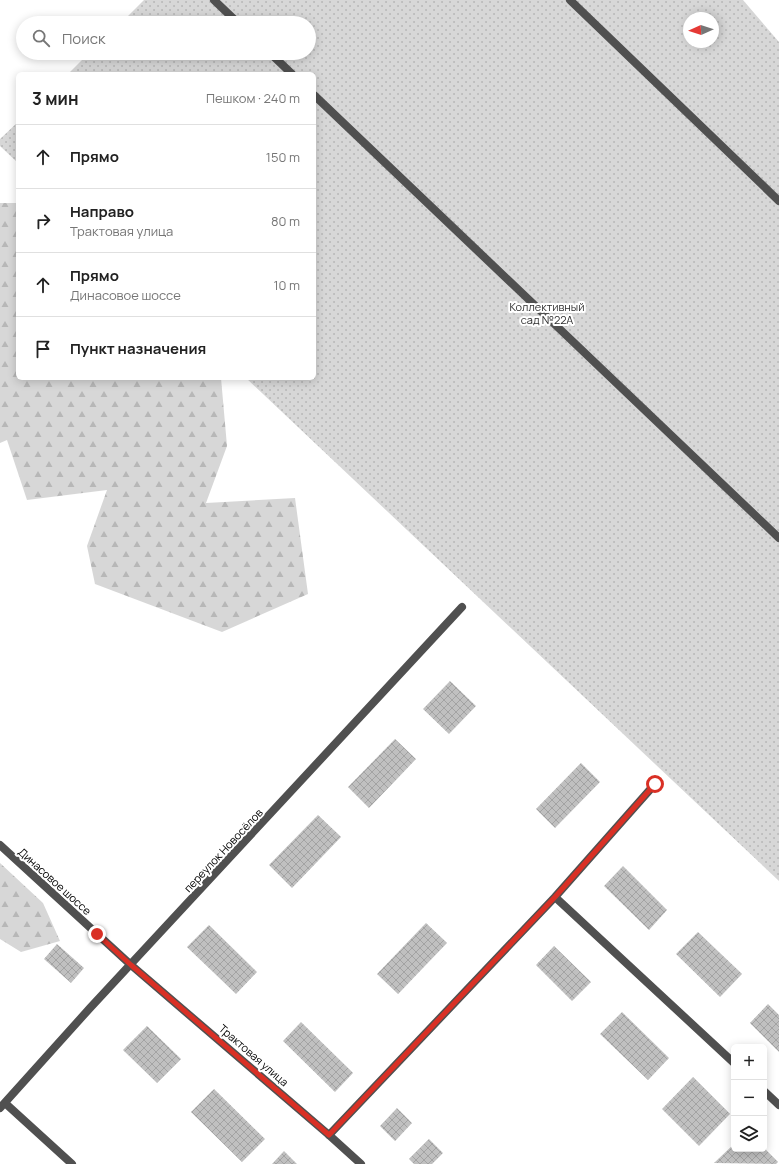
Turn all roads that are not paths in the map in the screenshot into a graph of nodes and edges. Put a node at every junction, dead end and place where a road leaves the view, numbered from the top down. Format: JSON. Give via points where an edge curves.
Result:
{"nodes":[{"id":1,"x":214,"y":0,"type":"edge"},
{"id":2,"x":570,"y":0,"type":"edge"},
{"id":3,"x":231,"y":16,"type":"edge"},
{"id":4,"x":277,"y":60,"type":"edge"},
{"id":5,"x":290,"y":72,"type":"edge"},
{"id":6,"x":316,"y":97,"type":"edge"},
{"id":7,"x":779,"y":201,"type":"edge"},
{"id":8,"x":779,"y":538,"type":"edge"},
{"id":9,"x":462,"y":607,"type":"dead end"},
{"id":10,"x":655,"y":784,"type":"dead end"},
{"id":11,"x":0,"y":845,"type":"edge"},
{"id":12,"x":555,"y":897,"type":"junction"},
{"id":13,"x":131,"y":965,"type":"junction"},
{"id":14,"x":731,"y":1060,"type":"edge"},
{"id":15,"x":767,"y":1094,"type":"edge"},
{"id":16,"x":2,"y":1105,"type":"edge"},
{"id":17,"x":779,"y":1105,"type":"edge"},
{"id":18,"x":329,"y":1135,"type":"junction"},
{"id":19,"x":72,"y":1164,"type":"edge"},
{"id":20,"x":361,"y":1164,"type":"edge"}],
"edges":[{"from":1,"to":3,"type":"street"},
{"from":2,"to":7,"type":"street"},
{"from":4,"to":5,"type":"street"},
{"from":6,"to":8,"type":"street"},
{"from":9,"to":13,"type":"street","name":"переулок Новосёлов"},
{"from":10,"to":12,"type":"street"},
{"from":11,"to":13,"type":"street","name":"Динасовое шоссе"},
{"from":12,"to":14,"type":"street"},
{"from":12,"to":18,"type":"street"},
{"from":13,"to":16,"type":"street","name":"переулок Новосёлов"},
{"from":13,"to":18,"type":"street","name":"Трактовая улица"},
{"from":15,"to":17,"type":"street"},
{"from":16,"to":19,"type":"street"},
{"from":18,"to":20,"type":"street","name":"Трактовая улица"}]}
